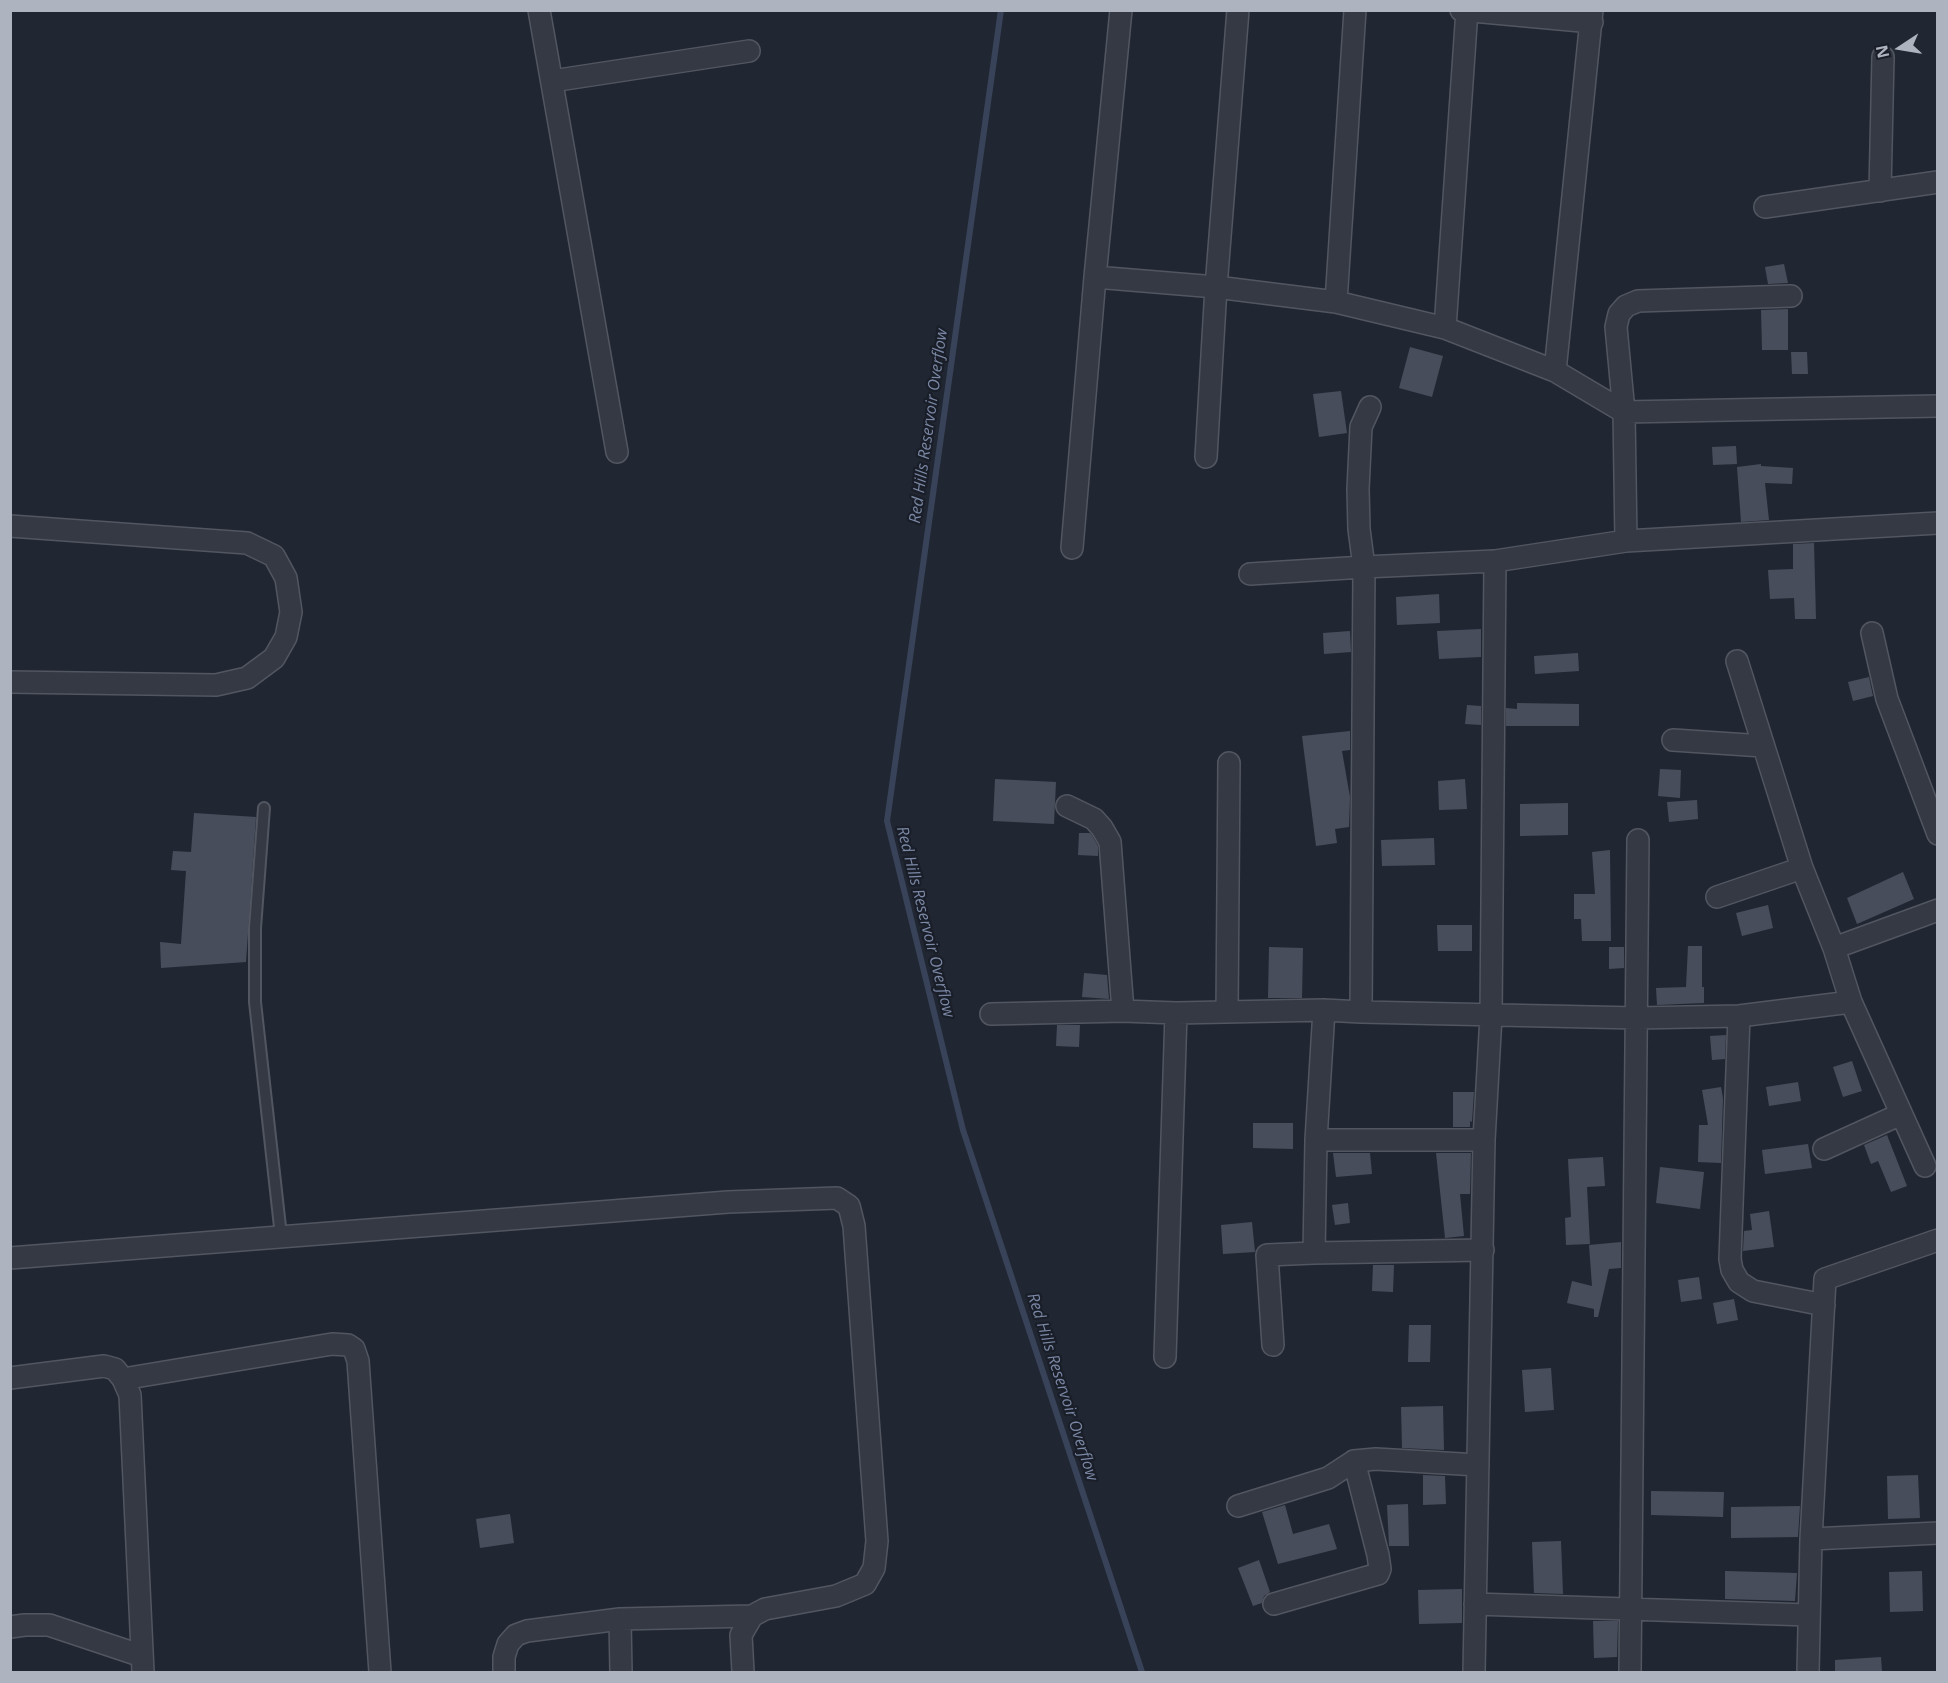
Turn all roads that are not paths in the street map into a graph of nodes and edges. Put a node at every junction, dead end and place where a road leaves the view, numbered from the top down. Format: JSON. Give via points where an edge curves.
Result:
{"nodes":[{"id":1,"x":539,"y":10,"type":"edge"},
{"id":2,"x":1121,"y":10,"type":"edge"},
{"id":3,"x":1238,"y":10,"type":"edge"},
{"id":4,"x":1355,"y":10,"type":"edge"},
{"id":5,"x":1461,"y":10,"type":"edge"},
{"id":6,"x":1467,"y":11,"type":"edge"},
{"id":7,"x":1592,"y":16,"type":"edge"},
{"id":8,"x":748,"y":51,"type":"dead end"},
{"id":9,"x":1882,"y":57,"type":"dead end"},
{"id":10,"x":552,"y":81,"type":"junction"},
{"id":11,"x":1938,"y":182,"type":"edge"},
{"id":12,"x":1880,"y":191,"type":"junction"},
{"id":13,"x":1765,"y":207,"type":"dead end"},
{"id":14,"x":1095,"y":278,"type":"junction"},
{"id":15,"x":1216,"y":287,"type":"junction"},
{"id":16,"x":1791,"y":296,"type":"dead end"},
{"id":17,"x":1336,"y":302,"type":"junction"},
{"id":18,"x":1445,"y":328,"type":"junction"},
{"id":19,"x":1555,"y":371,"type":"junction"},
{"id":20,"x":1938,"y":406,"type":"edge"},
{"id":21,"x":1370,"y":407,"type":"dead end"},
{"id":22,"x":1624,"y":412,"type":"junction"},
{"id":23,"x":616,"y":452,"type":"dead end"},
{"id":24,"x":1206,"y":457,"type":"dead end"},
{"id":25,"x":1938,"y":523,"type":"edge"},
{"id":26,"x":10,"y":526,"type":"edge"},
{"id":27,"x":1626,"y":541,"type":"junction"},
{"id":28,"x":1072,"y":548,"type":"dead end"},
{"id":29,"x":1495,"y":561,"type":"junction"},
{"id":30,"x":1364,"y":567,"type":"junction"},
{"id":31,"x":1250,"y":574,"type":"dead end"},
{"id":32,"x":1872,"y":633,"type":"dead end"},
{"id":33,"x":1737,"y":661,"type":"dead end"},
{"id":34,"x":10,"y":682,"type":"edge"},
{"id":35,"x":1673,"y":740,"type":"dead end"},
{"id":36,"x":1763,"y":746,"type":"junction"},
{"id":37,"x":1229,"y":763,"type":"dead end"},
{"id":38,"x":1067,"y":806,"type":"dead end"},
{"id":39,"x":264,"y":808,"type":"dead end"},
{"id":40,"x":1938,"y":834,"type":"edge"},
{"id":41,"x":1638,"y":840,"type":"dead end"},
{"id":42,"x":1802,"y":868,"type":"junction"},
{"id":43,"x":1717,"y":897,"type":"dead end"},
{"id":44,"x":1938,"y":910,"type":"edge"},
{"id":45,"x":1834,"y":948,"type":"junction"},
{"id":46,"x":1851,"y":1002,"type":"junction"},
{"id":47,"x":1324,"y":1010,"type":"junction"},
{"id":48,"x":1123,"y":1011,"type":"junction"},
{"id":49,"x":1227,"y":1011,"type":"junction"},
{"id":50,"x":1362,"y":1012,"type":"junction"},
{"id":51,"x":1176,"y":1013,"type":"junction"},
{"id":52,"x":991,"y":1014,"type":"dead end"},
{"id":53,"x":1491,"y":1016,"type":"junction"},
{"id":54,"x":1739,"y":1016,"type":"junction"},
{"id":55,"x":1637,"y":1018,"type":"junction"},
{"id":56,"x":1901,"y":1114,"type":"junction"},
{"id":57,"x":1316,"y":1140,"type":"junction"},
{"id":58,"x":1484,"y":1140,"type":"junction"},
{"id":59,"x":1824,"y":1149,"type":"dead end"},
{"id":60,"x":1925,"y":1166,"type":"dead end"},
{"id":61,"x":281,"y":1236,"type":"junction"},
{"id":62,"x":1938,"y":1240,"type":"edge"},
{"id":63,"x":1483,"y":1251,"type":"junction"},
{"id":64,"x":1314,"y":1253,"type":"junction"},
{"id":65,"x":10,"y":1258,"type":"edge"},
{"id":66,"x":1824,"y":1305,"type":"junction"},
{"id":67,"x":1273,"y":1345,"type":"dead end"},
{"id":68,"x":1165,"y":1357,"type":"dead end"},
{"id":69,"x":10,"y":1378,"type":"edge"},
{"id":70,"x":123,"y":1379,"type":"junction"},
{"id":71,"x":1354,"y":1461,"type":"junction"},
{"id":72,"x":1478,"y":1465,"type":"junction"},
{"id":73,"x":1238,"y":1506,"type":"dead end"},
{"id":74,"x":1938,"y":1533,"type":"edge"},
{"id":75,"x":1811,"y":1539,"type":"junction"},
{"id":76,"x":1274,"y":1604,"type":"dead end"},
{"id":77,"x":1475,"y":1604,"type":"junction"},
{"id":78,"x":1631,"y":1611,"type":"junction"},
{"id":79,"x":1809,"y":1615,"type":"junction"},
{"id":80,"x":752,"y":1616,"type":"junction"},
{"id":81,"x":620,"y":1619,"type":"junction"},
{"id":82,"x":10,"y":1627,"type":"edge"},
{"id":83,"x":142,"y":1664,"type":"edge"},
{"id":84,"x":380,"y":1672,"type":"edge"},
{"id":85,"x":504,"y":1672,"type":"edge"},
{"id":86,"x":621,"y":1672,"type":"edge"},
{"id":87,"x":743,"y":1672,"type":"edge"},
{"id":88,"x":1474,"y":1672,"type":"edge"},
{"id":89,"x":1630,"y":1672,"type":"edge"},
{"id":90,"x":1808,"y":1672,"type":"edge"}],
"edges":[{"from":1,"to":10,"type":"street"},
{"from":2,"to":14,"type":"street"},
{"from":3,"to":15,"type":"street"},
{"from":4,"to":17,"type":"street"},
{"from":5,"to":6,"type":"street"},
{"from":6,"to":7,"type":"street"},
{"from":6,"to":18,"type":"street"},
{"from":7,"to":19,"type":"street"},
{"from":8,"to":10,"type":"street"},
{"from":9,"to":12,"type":"street"},
{"from":10,"to":23,"type":"street"},
{"from":11,"to":12,"type":"street"},
{"from":12,"to":13,"type":"street"},
{"from":14,"to":15,"type":"street"},
{"from":14,"to":28,"type":"street"},
{"from":15,"to":17,"type":"street"},
{"from":15,"to":24,"type":"street"},
{"from":16,"to":22,"type":"street","via":[[1638,301],[1626,306],[1616,327]]},
{"from":17,"to":18,"type":"street"},
{"from":18,"to":19,"type":"street"},
{"from":19,"to":22,"type":"street"},
{"from":20,"to":22,"type":"street"},
{"from":21,"to":30,"type":"street","via":[[1361,427],[1358,489]]},
{"from":22,"to":27,"type":"street"},
{"from":25,"to":27,"type":"street"},
{"from":26,"to":34,"type":"street","via":[[247,543],[274,555],[286,578],[291,612],[286,637],[274,658],[247,678],[216,685]]},
{"from":27,"to":29,"type":"street"},
{"from":29,"to":30,"type":"street"},
{"from":29,"to":53,"type":"street"},
{"from":30,"to":31,"type":"street"},
{"from":30,"to":50,"type":"street"},
{"from":32,"to":40,"type":"street","via":[[1887,699]]},
{"from":33,"to":36,"type":"street"},
{"from":35,"to":36,"type":"street"},
{"from":36,"to":42,"type":"street"},
{"from":37,"to":49,"type":"street"},
{"from":38,"to":48,"type":"street","via":[[1094,819],[1110,842]]},
{"from":39,"to":61,"type":"lane","via":[[255,928],[255,1002]]},
{"from":41,"to":55,"type":"street"},
{"from":42,"to":43,"type":"street"},
{"from":42,"to":45,"type":"street"},
{"from":44,"to":45,"type":"street"},
{"from":45,"to":46,"type":"street"},
{"from":46,"to":54,"type":"street"},
{"from":46,"to":56,"type":"street"},
{"from":47,"to":49,"type":"street"},
{"from":47,"to":50,"type":"street"},
{"from":47,"to":57,"type":"street"},
{"from":48,"to":51,"type":"street"},
{"from":48,"to":52,"type":"street"},
{"from":49,"to":51,"type":"street"},
{"from":50,"to":53,"type":"street"},
{"from":51,"to":68,"type":"street"},
{"from":53,"to":55,"type":"street"},
{"from":53,"to":58,"type":"street"},
{"from":54,"to":55,"type":"street"},
{"from":54,"to":66,"type":"street","via":[[1732,1270],[1739,1282],[1753,1291]]},
{"from":55,"to":78,"type":"street"},
{"from":56,"to":59,"type":"street"},
{"from":56,"to":60,"type":"street"},
{"from":57,"to":58,"type":"street"},
{"from":57,"to":64,"type":"street"},
{"from":58,"to":63,"type":"street"},
{"from":61,"to":65,"type":"street"},
{"from":61,"to":80,"type":"street","via":[[728,1202],[837,1198],[849,1206],[854,1226],[877,1541],[874,1568],[865,1584],[836,1596],[765,1609]]},
{"from":62,"to":66,"type":"street","via":[[1825,1279]]},
{"from":63,"to":64,"type":"street"},
{"from":63,"to":72,"type":"street"},
{"from":64,"to":67,"type":"street","via":[[1267,1255]]},
{"from":66,"to":75,"type":"street"},
{"from":69,"to":70,"type":"street","via":[[104,1365],[115,1369]]},
{"from":70,"to":83,"type":"street","via":[[130,1395]]},
{"from":70,"to":84,"type":"street","via":[[332,1344],[354,1349],[358,1361]]},
{"from":71,"to":72,"type":"street"},
{"from":71,"to":73,"type":"street","via":[[1328,1478]]},
{"from":71,"to":76,"type":"street","via":[[1378,1555],[1378,1574]]},
{"from":72,"to":77,"type":"street"},
{"from":74,"to":75,"type":"street"},
{"from":75,"to":79,"type":"street"},
{"from":77,"to":78,"type":"street"},
{"from":77,"to":88,"type":"street"},
{"from":78,"to":79,"type":"street"},
{"from":78,"to":89,"type":"street"},
{"from":79,"to":90,"type":"street"},
{"from":80,"to":81,"type":"street"},
{"from":80,"to":87,"type":"street","via":[[741,1635]]},
{"from":81,"to":85,"type":"street","via":[[516,1635],[508,1644]]},
{"from":81,"to":86,"type":"street"},
{"from":82,"to":83,"type":"street","via":[[49,1625]]}]}
